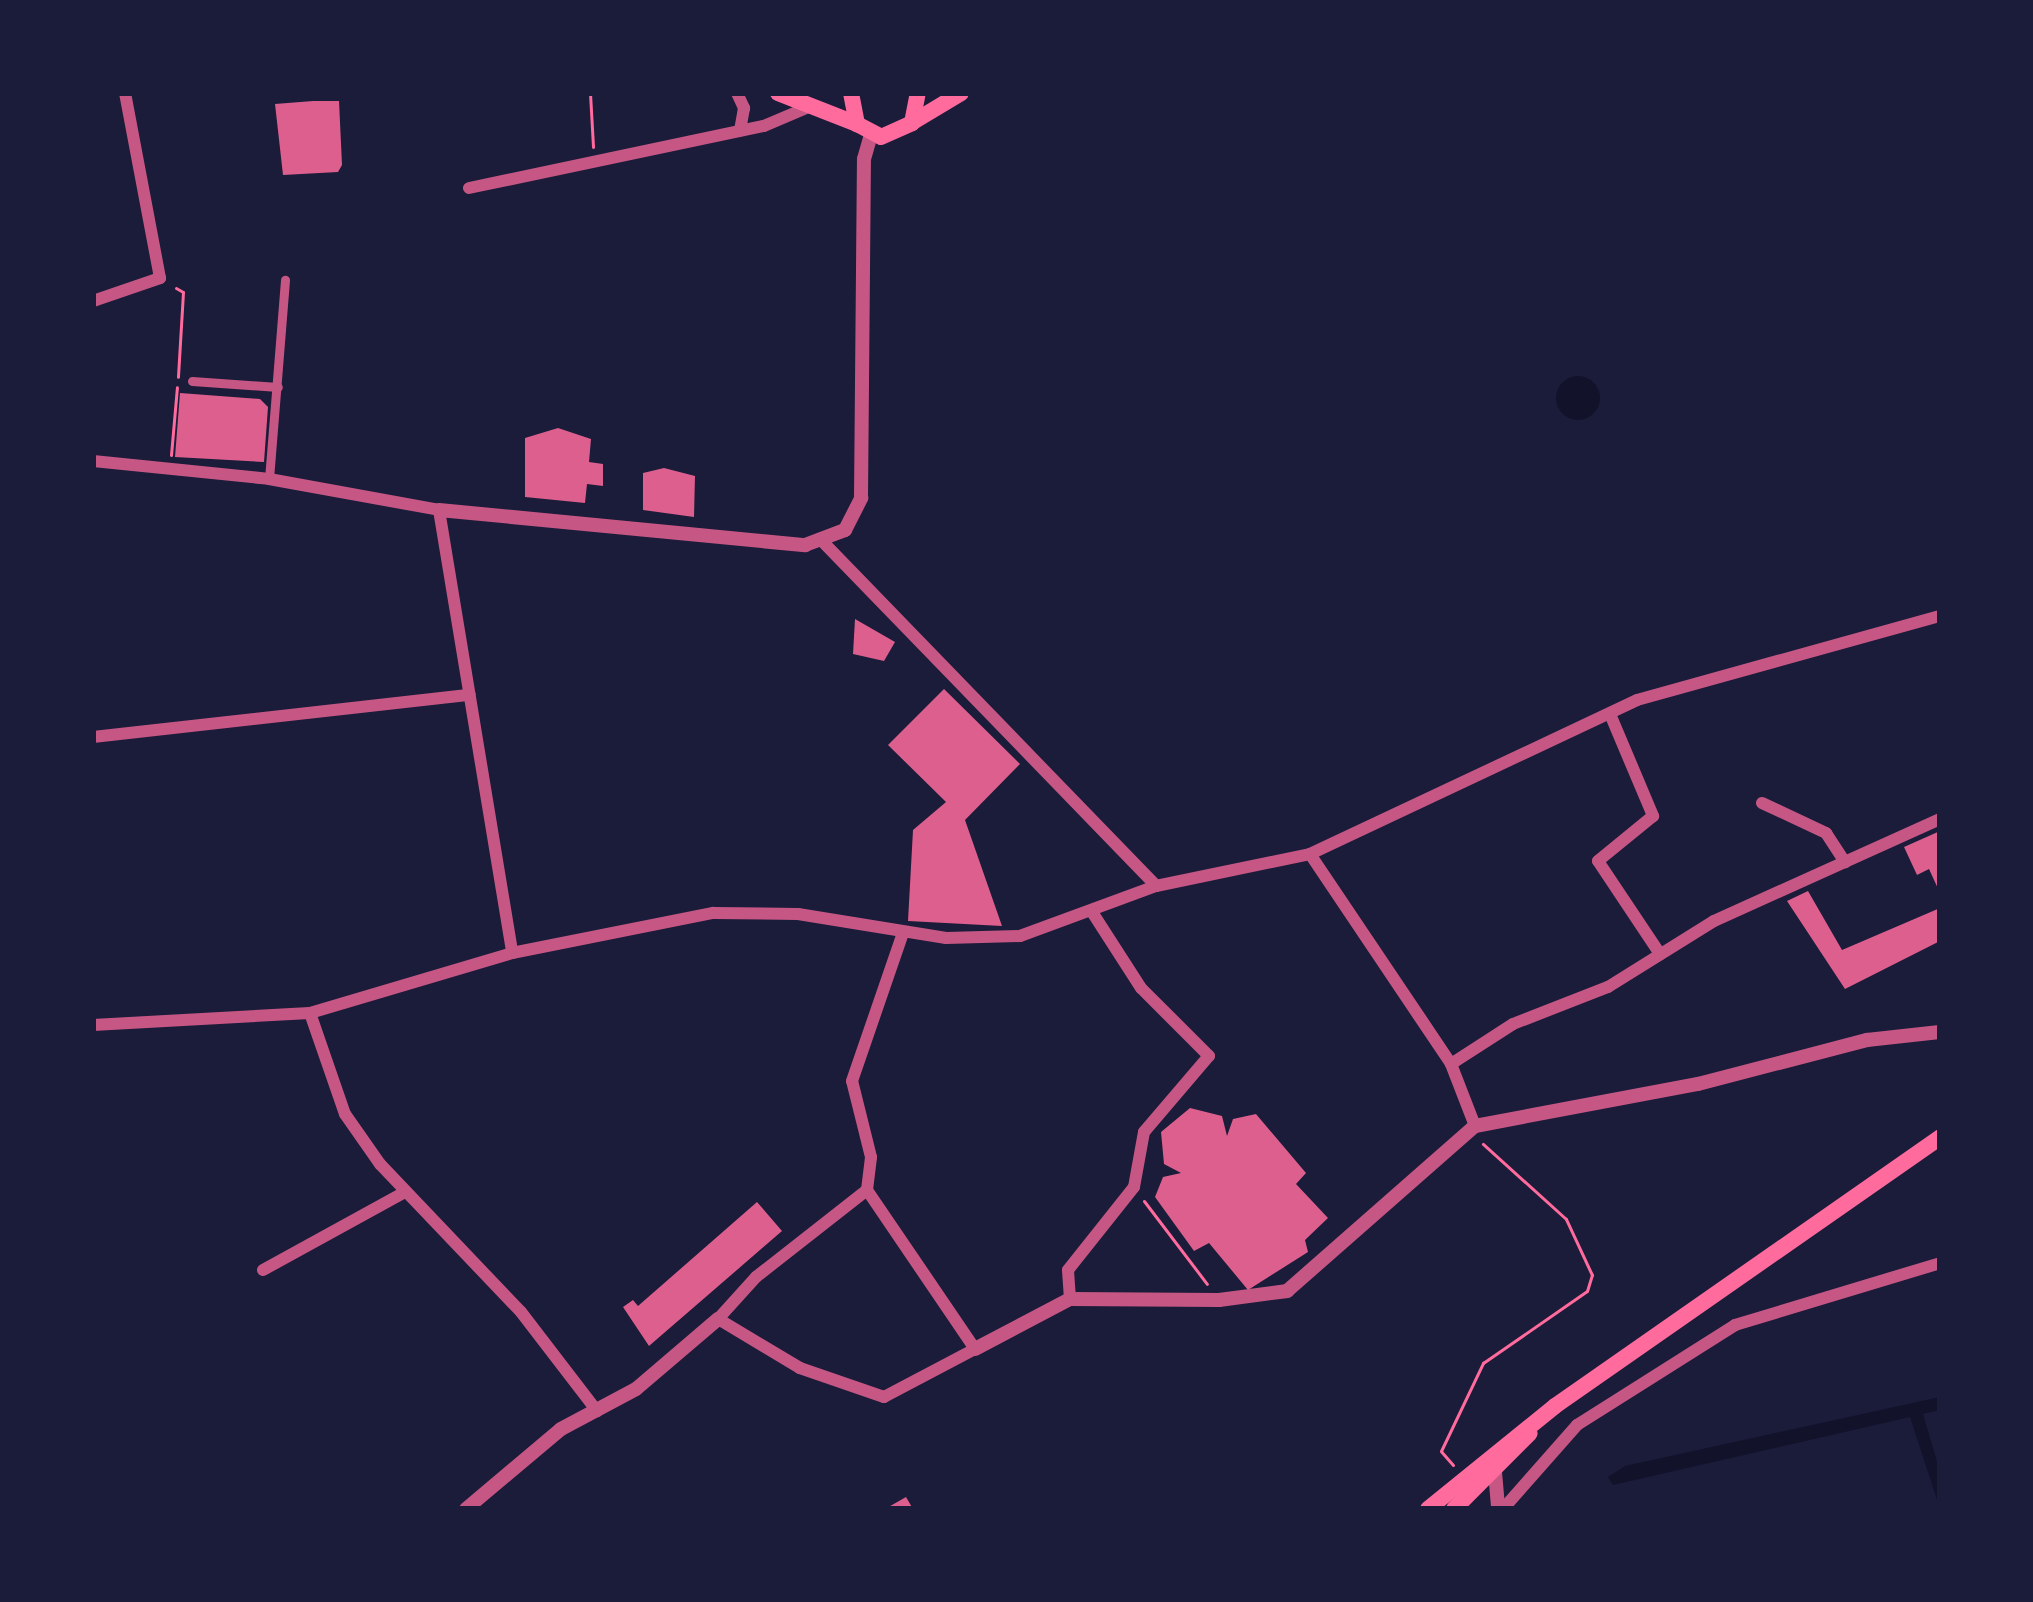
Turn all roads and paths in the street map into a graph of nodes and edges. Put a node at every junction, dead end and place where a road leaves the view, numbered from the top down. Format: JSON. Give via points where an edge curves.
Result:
{"nodes":[{"id":1,"x":125,"y":93,"type":"edge"},
{"id":2,"x":590,"y":93,"type":"edge"},
{"id":3,"x":737,"y":93,"type":"edge"},
{"id":4,"x":778,"y":93,"type":"edge"},
{"id":5,"x":851,"y":93,"type":"edge"},
{"id":6,"x":918,"y":93,"type":"edge"},
{"id":7,"x":961,"y":93,"type":"edge"},
{"id":8,"x":815,"y":104,"type":"junction"},
{"id":9,"x":912,"y":123,"type":"junction"},
{"id":10,"x":864,"y":129,"type":"junction"},
{"id":11,"x":740,"y":131,"type":"junction"},
{"id":12,"x":592,"y":143,"type":"dead end"},
{"id":13,"x":469,"y":188,"type":"dead end"},
{"id":14,"x":285,"y":280,"type":"dead end"},
{"id":15,"x":93,"y":301,"type":"edge"},
{"id":16,"x":192,"y":382,"type":"dead end"},
{"id":17,"x":278,"y":387,"type":"junction"},
{"id":18,"x":93,"y":461,"type":"edge"},
{"id":19,"x":269,"y":479,"type":"junction"},
{"id":20,"x":439,"y":510,"type":"junction"},
{"id":21,"x":823,"y":542,"type":"junction"},
{"id":22,"x":1940,"y":616,"type":"edge"},
{"id":23,"x":470,"y":695,"type":"junction"},
{"id":24,"x":1610,"y":714,"type":"junction"},
{"id":25,"x":93,"y":737,"type":"edge"},
{"id":26,"x":1762,"y":803,"type":"dead end"},
{"id":27,"x":1940,"y":819,"type":"edge"},
{"id":28,"x":1310,"y":854,"type":"junction"},
{"id":29,"x":1845,"y":862,"type":"junction"},
{"id":30,"x":1156,"y":886,"type":"junction"},
{"id":31,"x":1092,"y":912,"type":"junction"},
{"id":32,"x":903,"y":933,"type":"junction"},
{"id":33,"x":512,"y":953,"type":"junction"},
{"id":34,"x":1660,"y":955,"type":"junction"},
{"id":35,"x":310,"y":1012,"type":"junction"},
{"id":36,"x":93,"y":1025,"type":"edge"},
{"id":37,"x":1940,"y":1032,"type":"edge"},
{"id":38,"x":1451,"y":1064,"type":"junction"},
{"id":39,"x":1478,"y":1132,"type":"junction"},
{"id":40,"x":1940,"y":1137,"type":"edge"},
{"id":41,"x":866,"y":1190,"type":"junction"},
{"id":42,"x":405,"y":1192,"type":"junction"},
{"id":43,"x":1143,"y":1200,"type":"dead end"},
{"id":44,"x":1940,"y":1263,"type":"edge"},
{"id":45,"x":263,"y":1270,"type":"dead end"},
{"id":46,"x":1070,"y":1299,"type":"junction"},
{"id":47,"x":1219,"y":1300,"type":"junction"},
{"id":48,"x":718,"y":1318,"type":"junction"},
{"id":49,"x":975,"y":1349,"type":"junction"},
{"id":50,"x":1555,"y":1406,"type":"junction"},
{"id":51,"x":596,"y":1411,"type":"junction"},
{"id":52,"x":1451,"y":1463,"type":"dead end"},
{"id":53,"x":1495,"y":1472,"type":"junction"},
{"id":54,"x":1459,"y":1501,"type":"edge"},
{"id":55,"x":466,"y":1509,"type":"edge"},
{"id":56,"x":1428,"y":1509,"type":"edge"},
{"id":57,"x":1501,"y":1509,"type":"edge"}],
"edges":[{"from":1,"to":15,"type":"street","via":[[160,278]]},
{"from":2,"to":12,"type":"path"},
{"from":3,"to":11,"type":"street"},
{"from":4,"to":8,"type":"main road"},
{"from":5,"to":8,"type":"main road"},
{"from":5,"to":10,"type":"main road"},
{"from":6,"to":9,"type":"main road"},
{"from":7,"to":9,"type":"main road"},
{"from":8,"to":10,"type":"main road"},
{"from":8,"to":11,"type":"street"},
{"from":9,"to":10,"type":"main road","via":[[893,136]]},
{"from":10,"to":21,"type":"street","via":[[861,499],[849,526]]},
{"from":11,"to":13,"type":"street"},
{"from":14,"to":17,"type":"street"},
{"from":16,"to":17,"type":"street"},
{"from":17,"to":19,"type":"street"},
{"from":18,"to":19,"type":"street"},
{"from":19,"to":20,"type":"street"},
{"from":20,"to":21,"type":"street"},
{"from":20,"to":23,"type":"street"},
{"from":21,"to":30,"type":"street"},
{"from":22,"to":24,"type":"street"},
{"from":23,"to":25,"type":"street"},
{"from":23,"to":33,"type":"street"},
{"from":24,"to":28,"type":"street"},
{"from":24,"to":34,"type":"street","via":[[1653,815],[1598,861]]},
{"from":26,"to":29,"type":"street","via":[[1826,833]]},
{"from":27,"to":29,"type":"street"},
{"from":28,"to":30,"type":"street"},
{"from":28,"to":38,"type":"street"},
{"from":29,"to":34,"type":"street"},
{"from":30,"to":31,"type":"street"},
{"from":31,"to":32,"type":"street","via":[[1020,936]]},
{"from":31,"to":46,"type":"street","via":[[1141,988],[1209,1057],[1144,1132],[1134,1187],[1068,1270]]},
{"from":32,"to":33,"type":"street","via":[[798,914],[713,913]]},
{"from":32,"to":41,"type":"street","via":[[850,1095],[871,1157]]},
{"from":33,"to":35,"type":"street"},
{"from":34,"to":38,"type":"street","via":[[1608,987],[1501,1030]]},
{"from":35,"to":36,"type":"street"},
{"from":35,"to":42,"type":"street","via":[[345,1114]]},
{"from":37,"to":39,"type":"street","via":[[1868,1040]]},
{"from":38,"to":39,"type":"street"},
{"from":39,"to":47,"type":"street","via":[[1287,1291]]},
{"from":39,"to":52,"type":"path","via":[[1566,1219],[1592,1275],[1587,1291],[1483,1363],[1441,1451]]},
{"from":40,"to":50,"type":"main road"},
{"from":41,"to":48,"type":"street","via":[[756,1277]]},
{"from":41,"to":49,"type":"street"},
{"from":42,"to":45,"type":"street"},
{"from":42,"to":51,"type":"street","via":[[521,1312]]},
{"from":43,"to":47,"type":"path"},
{"from":44,"to":57,"type":"street","via":[[1736,1325],[1577,1425]]},
{"from":46,"to":47,"type":"street"},
{"from":46,"to":49,"type":"street"},
{"from":48,"to":49,"type":"street","via":[[800,1367],[872,1396],[916,1386]]},
{"from":48,"to":51,"type":"street","via":[[650,1378]]},
{"from":50,"to":53,"type":"main road"},
{"from":50,"to":54,"type":"main road"},
{"from":51,"to":55,"type":"street","via":[[561,1429]]},
{"from":53,"to":54,"type":"main road"},
{"from":53,"to":57,"type":"street"},
{"from":54,"to":56,"type":"main road"}]}
